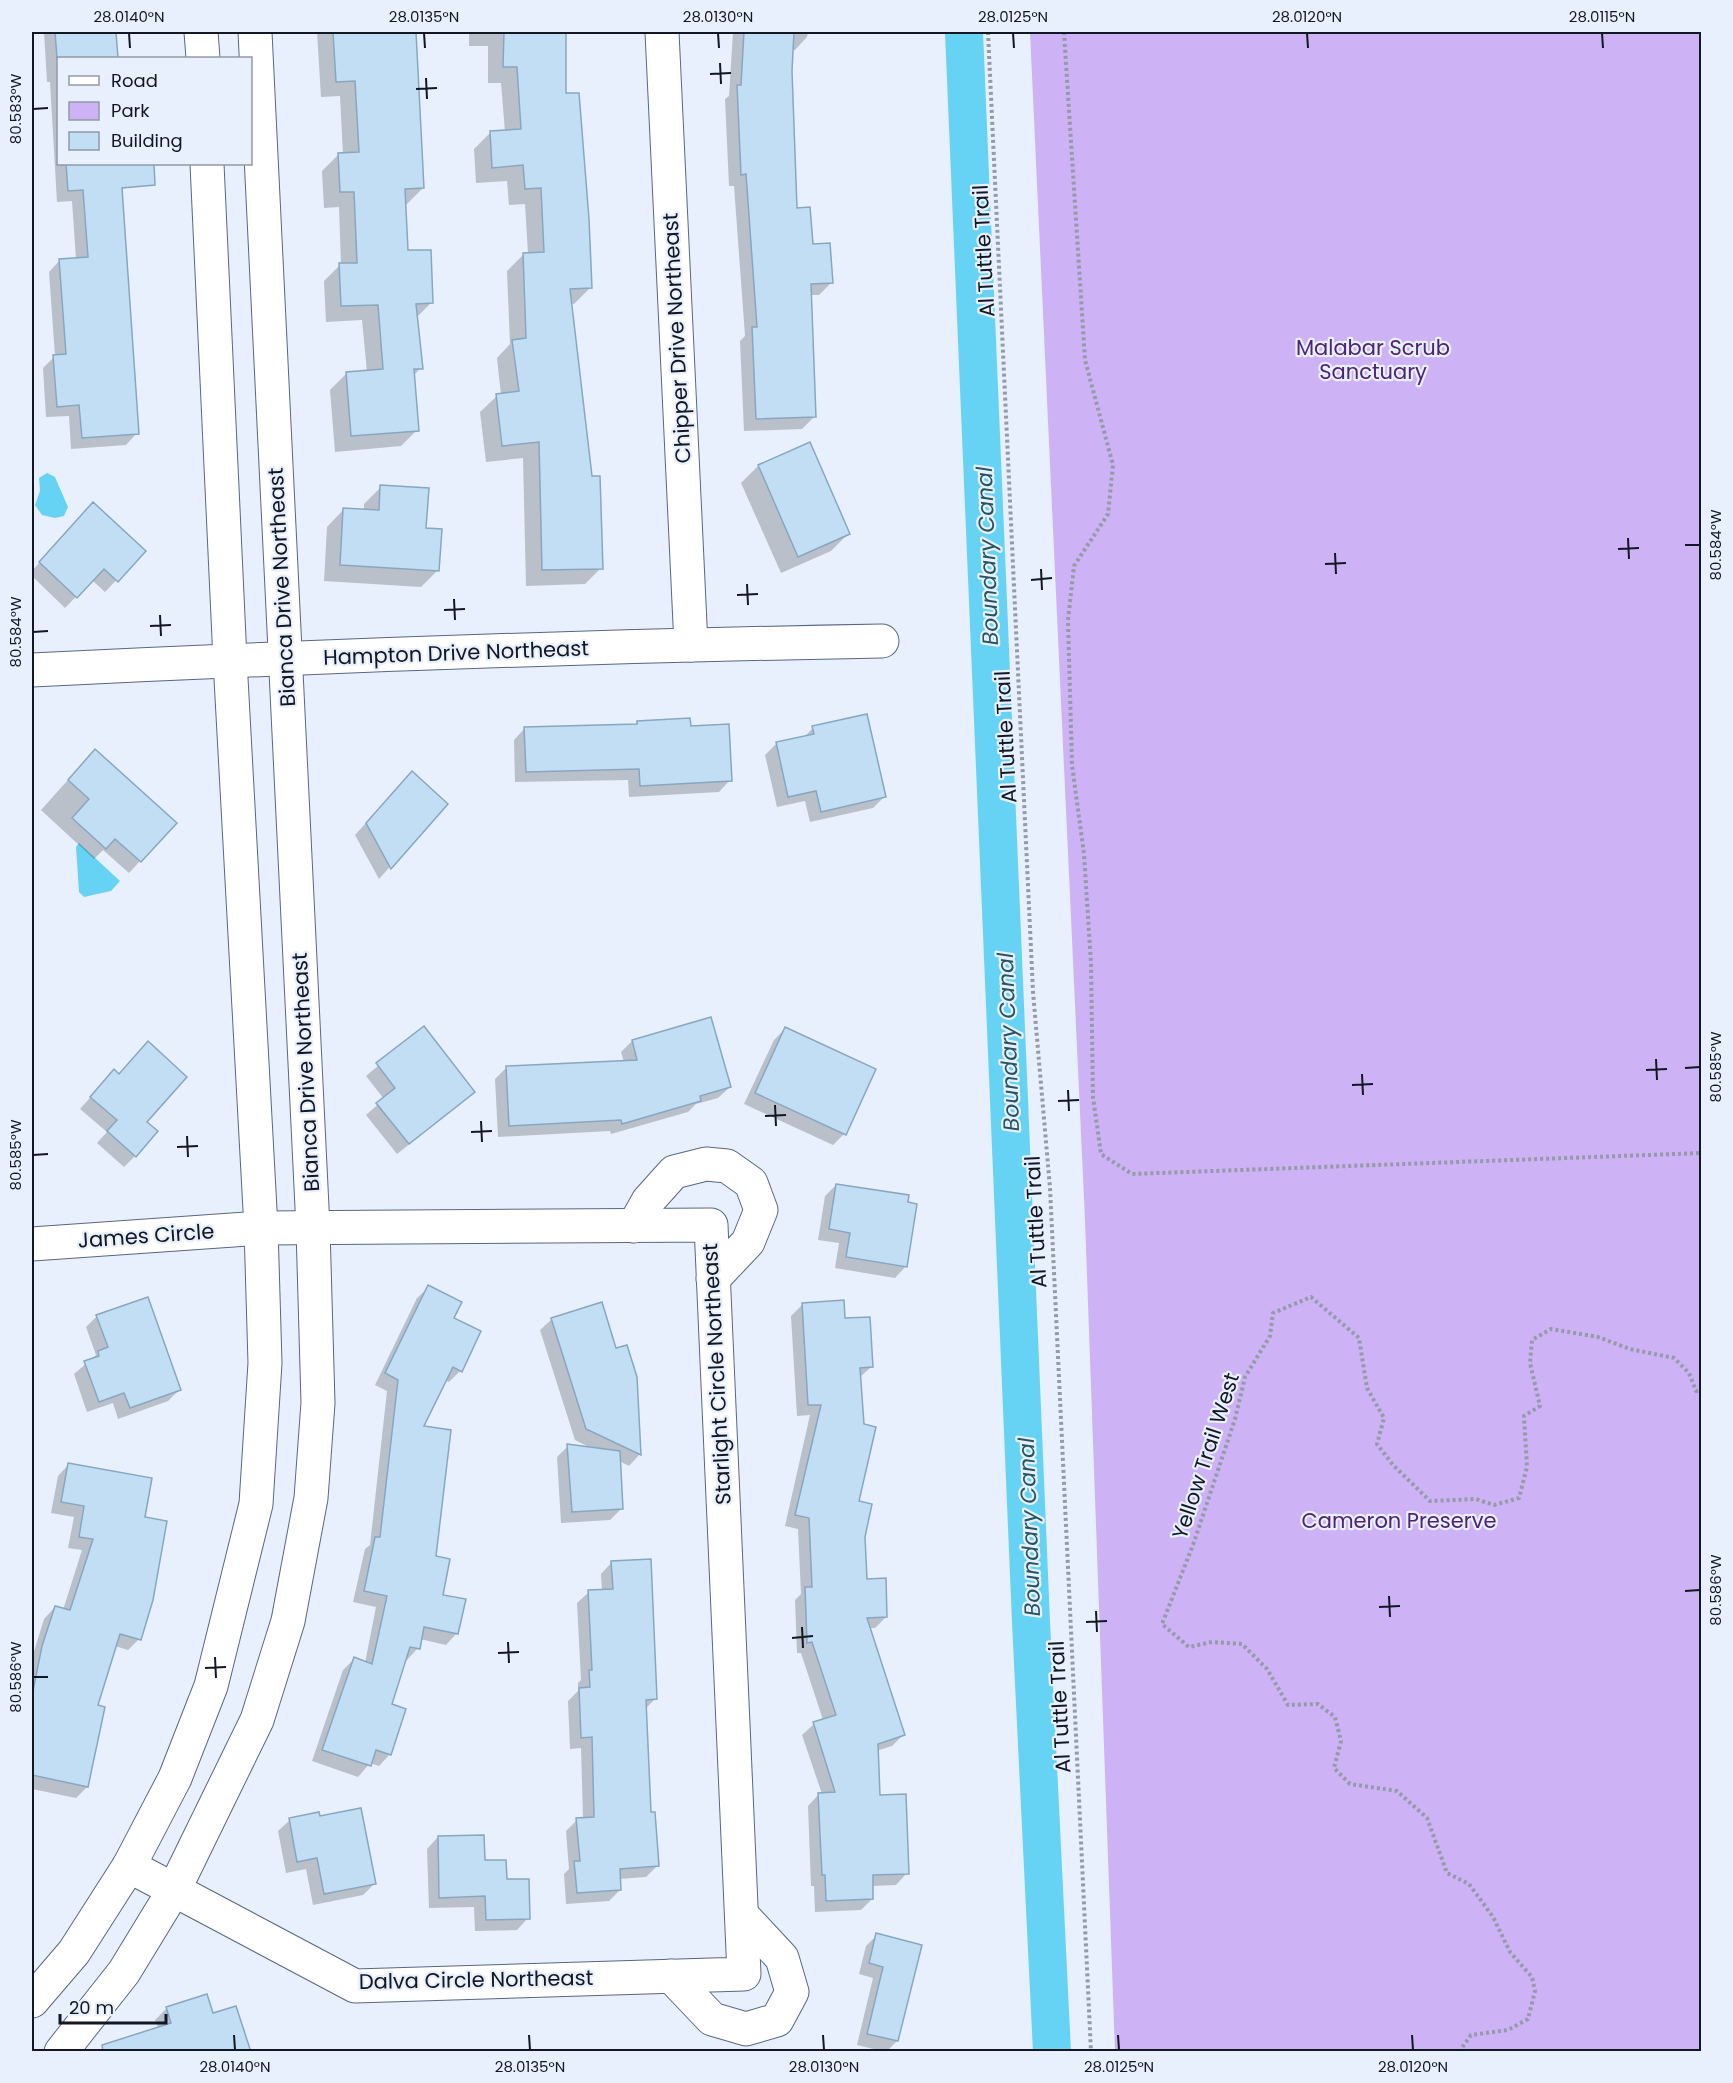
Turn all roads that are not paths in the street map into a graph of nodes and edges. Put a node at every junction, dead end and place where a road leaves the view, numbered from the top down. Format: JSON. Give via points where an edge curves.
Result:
{"nodes":[{"id":1,"x":201,"y":32,"type":"edge"},
{"id":2,"x":255,"y":32,"type":"edge"},
{"id":3,"x":662,"y":32,"type":"edge"},
{"id":4,"x":202,"y":57,"type":"edge"},
{"id":5,"x":255,"y":127,"type":"edge"},
{"id":6,"x":207,"y":165,"type":"edge"},
{"id":7,"x":882,"y":641,"type":"dead end"},
{"id":8,"x":691,"y":645,"type":"junction"},
{"id":9,"x":285,"y":658,"type":"junction"},
{"id":10,"x":230,"y":660,"type":"junction"},
{"id":11,"x":32,"y":670,"type":"edge"},
{"id":12,"x":634,"y":1226,"type":"junction"},
{"id":13,"x":261,"y":1228,"type":"junction"},
{"id":14,"x":313,"y":1228,"type":"junction"},
{"id":15,"x":32,"y":1244,"type":"edge"},
{"id":16,"x":713,"y":1280,"type":"junction"},
{"id":17,"x":129,"y":1866,"type":"junction"},
{"id":18,"x":174,"y":1890,"type":"junction"},
{"id":19,"x":742,"y":1915,"type":"junction"},
{"id":20,"x":744,"y":1974,"type":"joint"},
{"id":21,"x":671,"y":1976,"type":"junction"},
{"id":22,"x":32,"y":2001,"type":"edge"},
{"id":23,"x":61,"y":2052,"type":"edge"}],
"edges":[{"from":1,"to":4,"type":"street"},
{"from":2,"to":5,"type":"street","name":"Bianca Drive Northeast"},
{"from":3,"to":8,"type":"street","name":"Chipper Drive Northeast"},
{"from":5,"to":9,"type":"street","name":"Bianca Drive Northeast"},
{"from":6,"to":10,"type":"street"},
{"from":7,"to":8,"type":"street","name":"Hampton Drive Northeast"},
{"from":8,"to":9,"type":"street","name":"Hampton Drive Northeast"},
{"from":9,"to":10,"type":"street","name":"Hampton Drive Northeast"},
{"from":9,"to":14,"type":"street","name":"Bianca Drive Northeast"},
{"from":10,"to":11,"type":"street","name":"Hampton Drive Northeast"},
{"from":10,"to":13,"type":"street"},
{"from":12,"to":14,"type":"street","name":"Starlight Circle Northeast"},
{"from":12,"to":16,"type":"street","name":"Starlight Circle Northeast","via":[[711,1225]]},
{"from":12,"to":16,"type":"street","via":[[648,1201],[674,1172],[706,1164],[727,1166],[751,1183],[761,1210],[748,1242]]},
{"from":13,"to":14,"type":"street","name":"Starlight Circle Northeast"},
{"from":13,"to":15,"type":"street","name":"James Circle"},
{"from":13,"to":17,"type":"street","via":[[265,1363],[256,1504],[211,1686],[175,1778]]},
{"from":14,"to":18,"type":"street","name":"Bianca Drive Northeast","via":[[318,1403],[311,1498],[288,1621],[257,1720]]},
{"from":16,"to":19,"type":"street","name":"Starlight Circle Northeast"},
{"from":17,"to":18,"type":"street","name":"Dalva Circle Northeast"},
{"from":17,"to":22,"type":"street","via":[[74,1952]]},
{"from":18,"to":21,"type":"street","name":"Dalva Circle Northeast","via":[[355,1986]]},
{"from":18,"to":23,"type":"street","name":"Bianca Drive Northeast","via":[[124,1972]]},
{"from":19,"to":20,"type":"street","name":"Starlight Circle Northeast"},
{"from":19,"to":21,"type":"street","via":[[782,1958],[792,1992],[777,2020],[746,2029],[712,2019]]},
{"from":20,"to":21,"type":"street","name":"Dalva Circle Northeast"}]}
